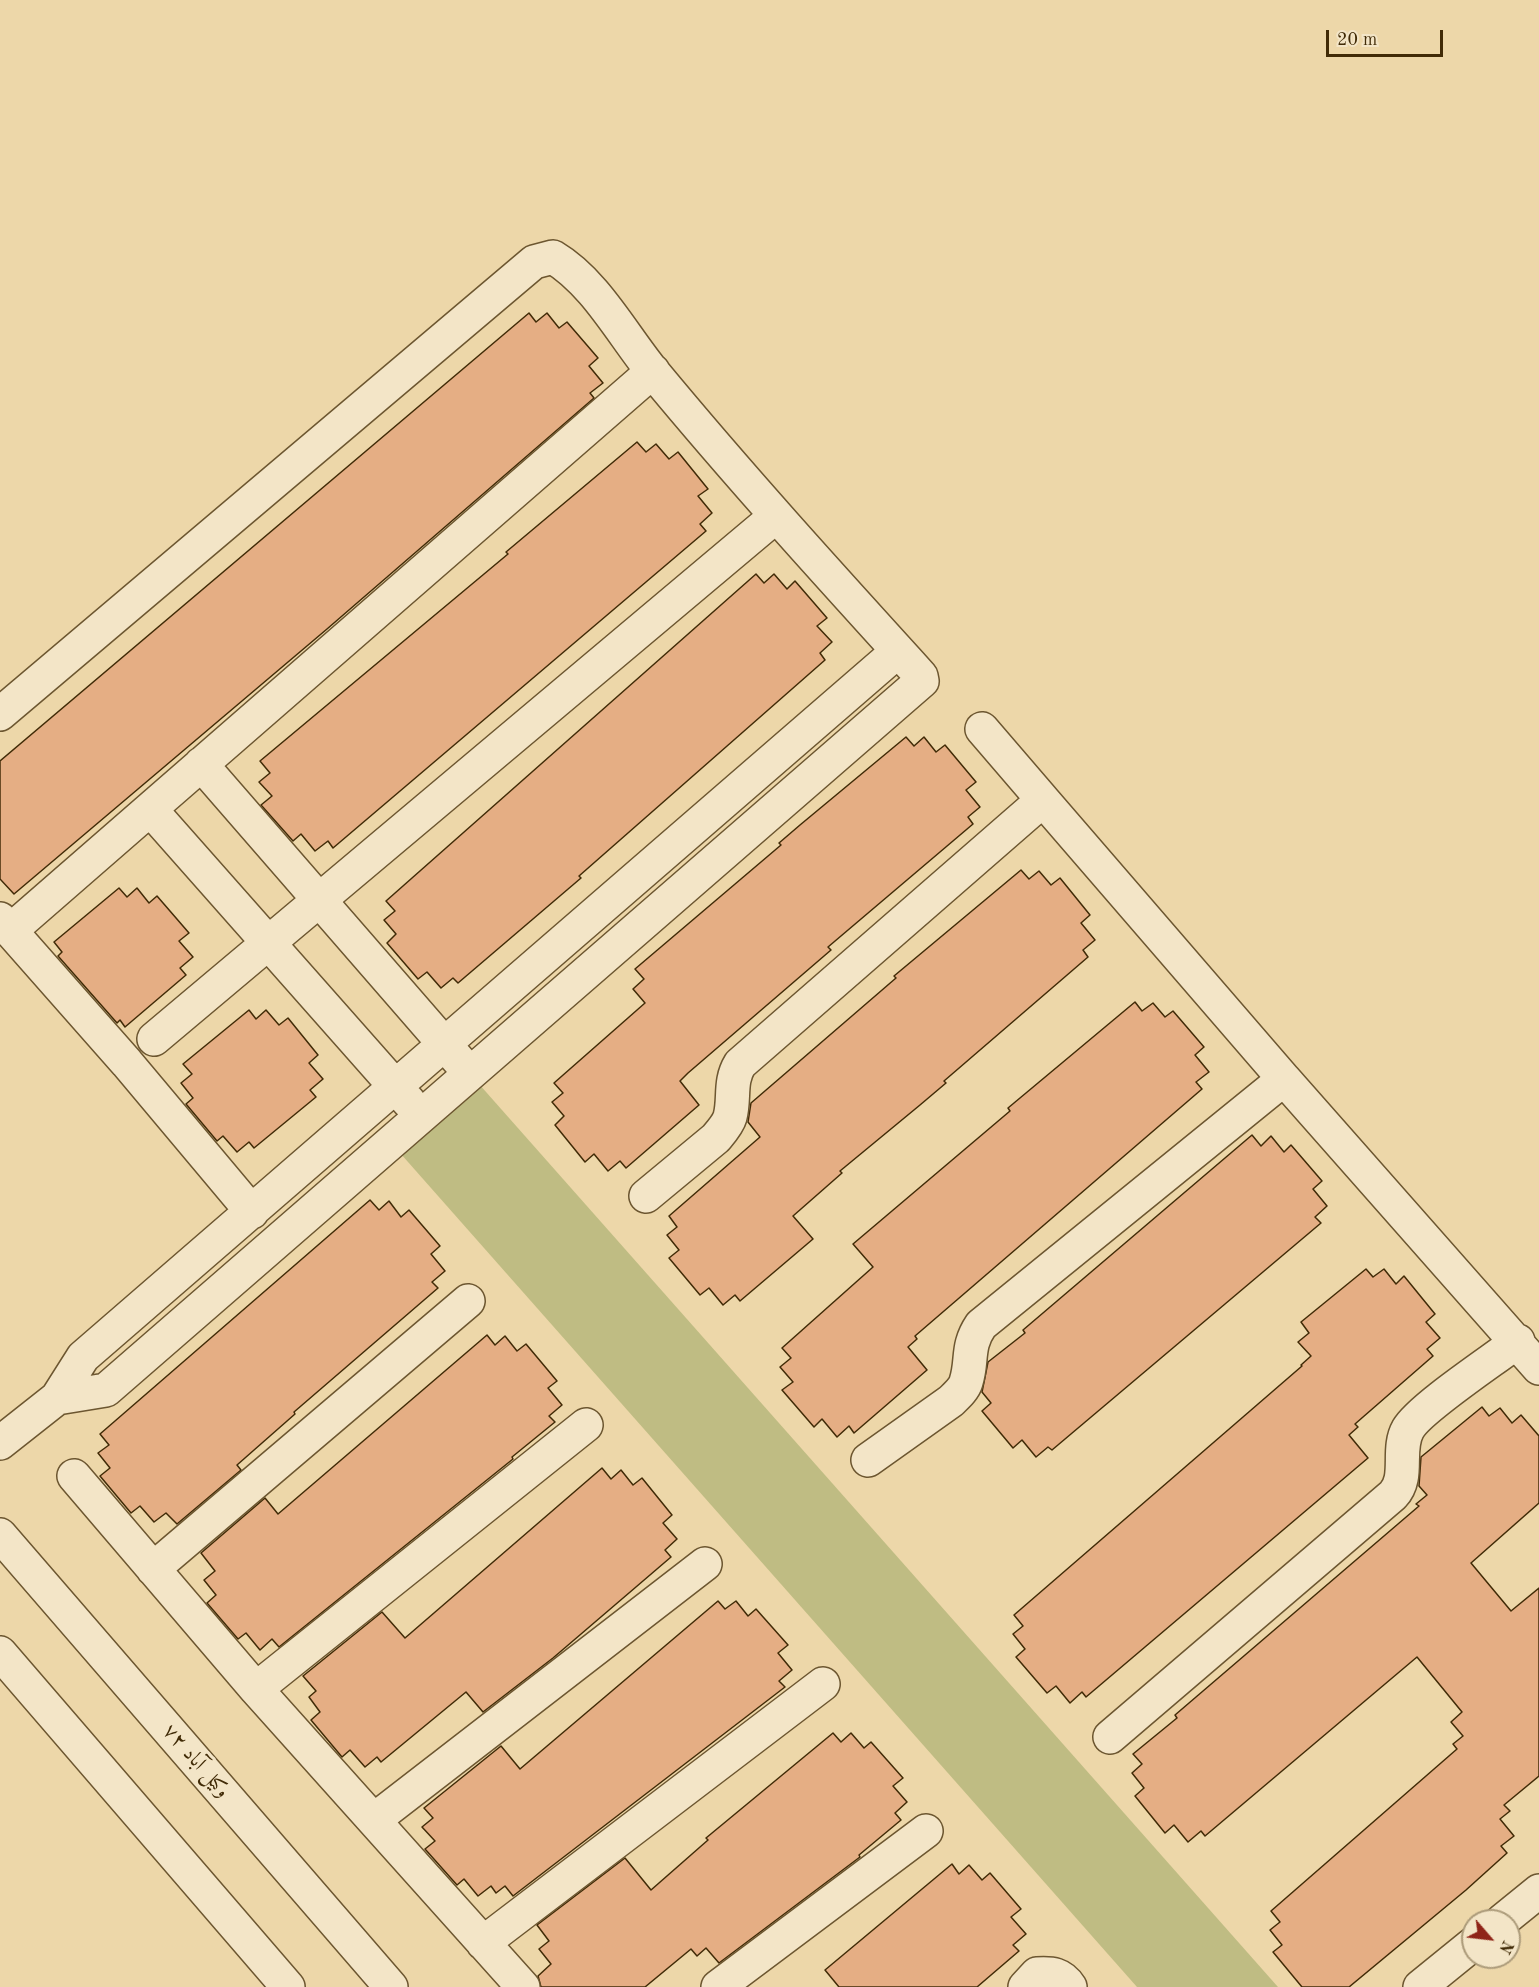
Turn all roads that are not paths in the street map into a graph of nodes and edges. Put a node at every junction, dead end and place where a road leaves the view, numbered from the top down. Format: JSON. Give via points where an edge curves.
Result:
{"nodes":[{"id":1,"x":653,"y":372,"type":"junction"},
{"id":2,"x":776,"y":516,"type":"junction"},
{"id":3,"x":898,"y":651,"type":"junction"},
{"id":4,"x":0,"y":714,"type":"edge"},
{"id":5,"x":982,"y":729,"type":"dead end"},
{"id":6,"x":201,"y":764,"type":"junction"},
{"id":7,"x":1043,"y":800,"type":"junction"},
{"id":8,"x":150,"y":809,"type":"junction"},
{"id":9,"x":320,"y":899,"type":"junction"},
{"id":10,"x":5,"y":925,"type":"edge"},
{"id":11,"x":268,"y":942,"type":"junction"},
{"id":12,"x":154,"y":1039,"type":"dead end"},
{"id":13,"x":445,"y":1044,"type":"junction"},
{"id":14,"x":471,"y":1074,"type":"junction"},
{"id":15,"x":1284,"y":1079,"type":"junction"},
{"id":16,"x":396,"y":1086,"type":"junction"},
{"id":17,"x":423,"y":1117,"type":"junction"},
{"id":18,"x":646,"y":1196,"type":"dead end"},
{"id":19,"x":252,"y":1212,"type":"junction"},
{"id":20,"x":468,"y":1301,"type":"dead end"},
{"id":21,"x":1518,"y":1341,"type":"junction"},
{"id":22,"x":1539,"y":1368,"type":"edge"},
{"id":23,"x":57,"y":1398,"type":"junction"},
{"id":24,"x":586,"y":1425,"type":"dead end"},
{"id":25,"x":0,"y":1443,"type":"edge"},
{"id":26,"x":868,"y":1460,"type":"dead end"},
{"id":27,"x":74,"y":1476,"type":"dead end"},
{"id":28,"x":0,"y":1535,"type":"edge"},
{"id":29,"x":705,"y":1564,"type":"dead end"},
{"id":30,"x":153,"y":1569,"type":"junction"},
{"id":31,"x":0,"y":1653,"type":"edge"},
{"id":32,"x":823,"y":1684,"type":"dead end"},
{"id":33,"x":256,"y":1689,"type":"junction"},
{"id":34,"x":1110,"y":1737,"type":"dead end"},
{"id":35,"x":374,"y":1820,"type":"junction"},
{"id":36,"x":926,"y":1831,"type":"dead end"},
{"id":37,"x":1539,"y":1891,"type":"edge"},
{"id":38,"x":1517,"y":1909,"type":"edge"},
{"id":39,"x":483,"y":1943,"type":"junction"},
{"id":40,"x":1461,"y":1954,"type":"edge"},
{"id":41,"x":1025,"y":1986,"type":"edge"},
{"id":42,"x":288,"y":1987,"type":"edge"},
{"id":43,"x":391,"y":1987,"type":"edge"},
{"id":44,"x":523,"y":1987,"type":"edge"},
{"id":45,"x":718,"y":1987,"type":"edge"},
{"id":46,"x":1070,"y":1987,"type":"edge"},
{"id":47,"x":1420,"y":1987,"type":"edge"}],
"edges":[{"from":1,"to":2,"type":"street"},
{"from":1,"to":4,"type":"street","via":[[573,269],[553,257],[534,262]]},
{"from":1,"to":6,"type":"street"},
{"from":2,"to":3,"type":"street"},
{"from":2,"to":9,"type":"street"},
{"from":3,"to":13,"type":"street"},
{"from":3,"to":14,"type":"street","via":[[921,676],[918,687]]},
{"from":5,"to":7,"type":"street"},
{"from":6,"to":8,"type":"street"},
{"from":6,"to":9,"type":"street"},
{"from":7,"to":15,"type":"street"},
{"from":7,"to":18,"type":"street","via":[[740,1064],[733,1074],[730,1117],[723,1129]]},
{"from":8,"to":10,"type":"street"},
{"from":8,"to":11,"type":"street"},
{"from":9,"to":11,"type":"street"},
{"from":9,"to":13,"type":"street"},
{"from":10,"to":19,"type":"street"},
{"from":11,"to":12,"type":"street"},
{"from":11,"to":16,"type":"street"},
{"from":13,"to":14,"type":"street"},
{"from":13,"to":16,"type":"street"},
{"from":14,"to":17,"type":"street"},
{"from":15,"to":21,"type":"street"},
{"from":15,"to":26,"type":"street","via":[[981,1325],[972,1338],[966,1382],[960,1391]]},
{"from":16,"to":17,"type":"street"},
{"from":16,"to":19,"type":"street"},
{"from":17,"to":23,"type":"street","via":[[106,1390]]},
{"from":19,"to":23,"type":"street","via":[[83,1357]]},
{"from":20,"to":30,"type":"street"},
{"from":21,"to":22,"type":"street"},
{"from":21,"to":34,"type":"street","via":[[1413,1420],[1402,1444],[1402,1478],[1393,1495]]},
{"from":23,"to":25,"type":"street"},
{"from":24,"to":33,"type":"street"},
{"from":27,"to":30,"type":"street"},
{"from":28,"to":43,"type":"street","name":"۷۲ وکیل آباد"},
{"from":29,"to":35,"type":"street"},
{"from":30,"to":33,"type":"street"},
{"from":31,"to":42,"type":"street"},
{"from":32,"to":39,"type":"street"},
{"from":33,"to":35,"type":"street"},
{"from":35,"to":39,"type":"street"},
{"from":36,"to":45,"type":"street"},
{"from":37,"to":38,"type":"street"},
{"from":39,"to":44,"type":"street"},
{"from":40,"to":47,"type":"street"},
{"from":41,"to":46,"type":"street","via":[[1037,1974],[1052,1973],[1065,1979]]}]}
